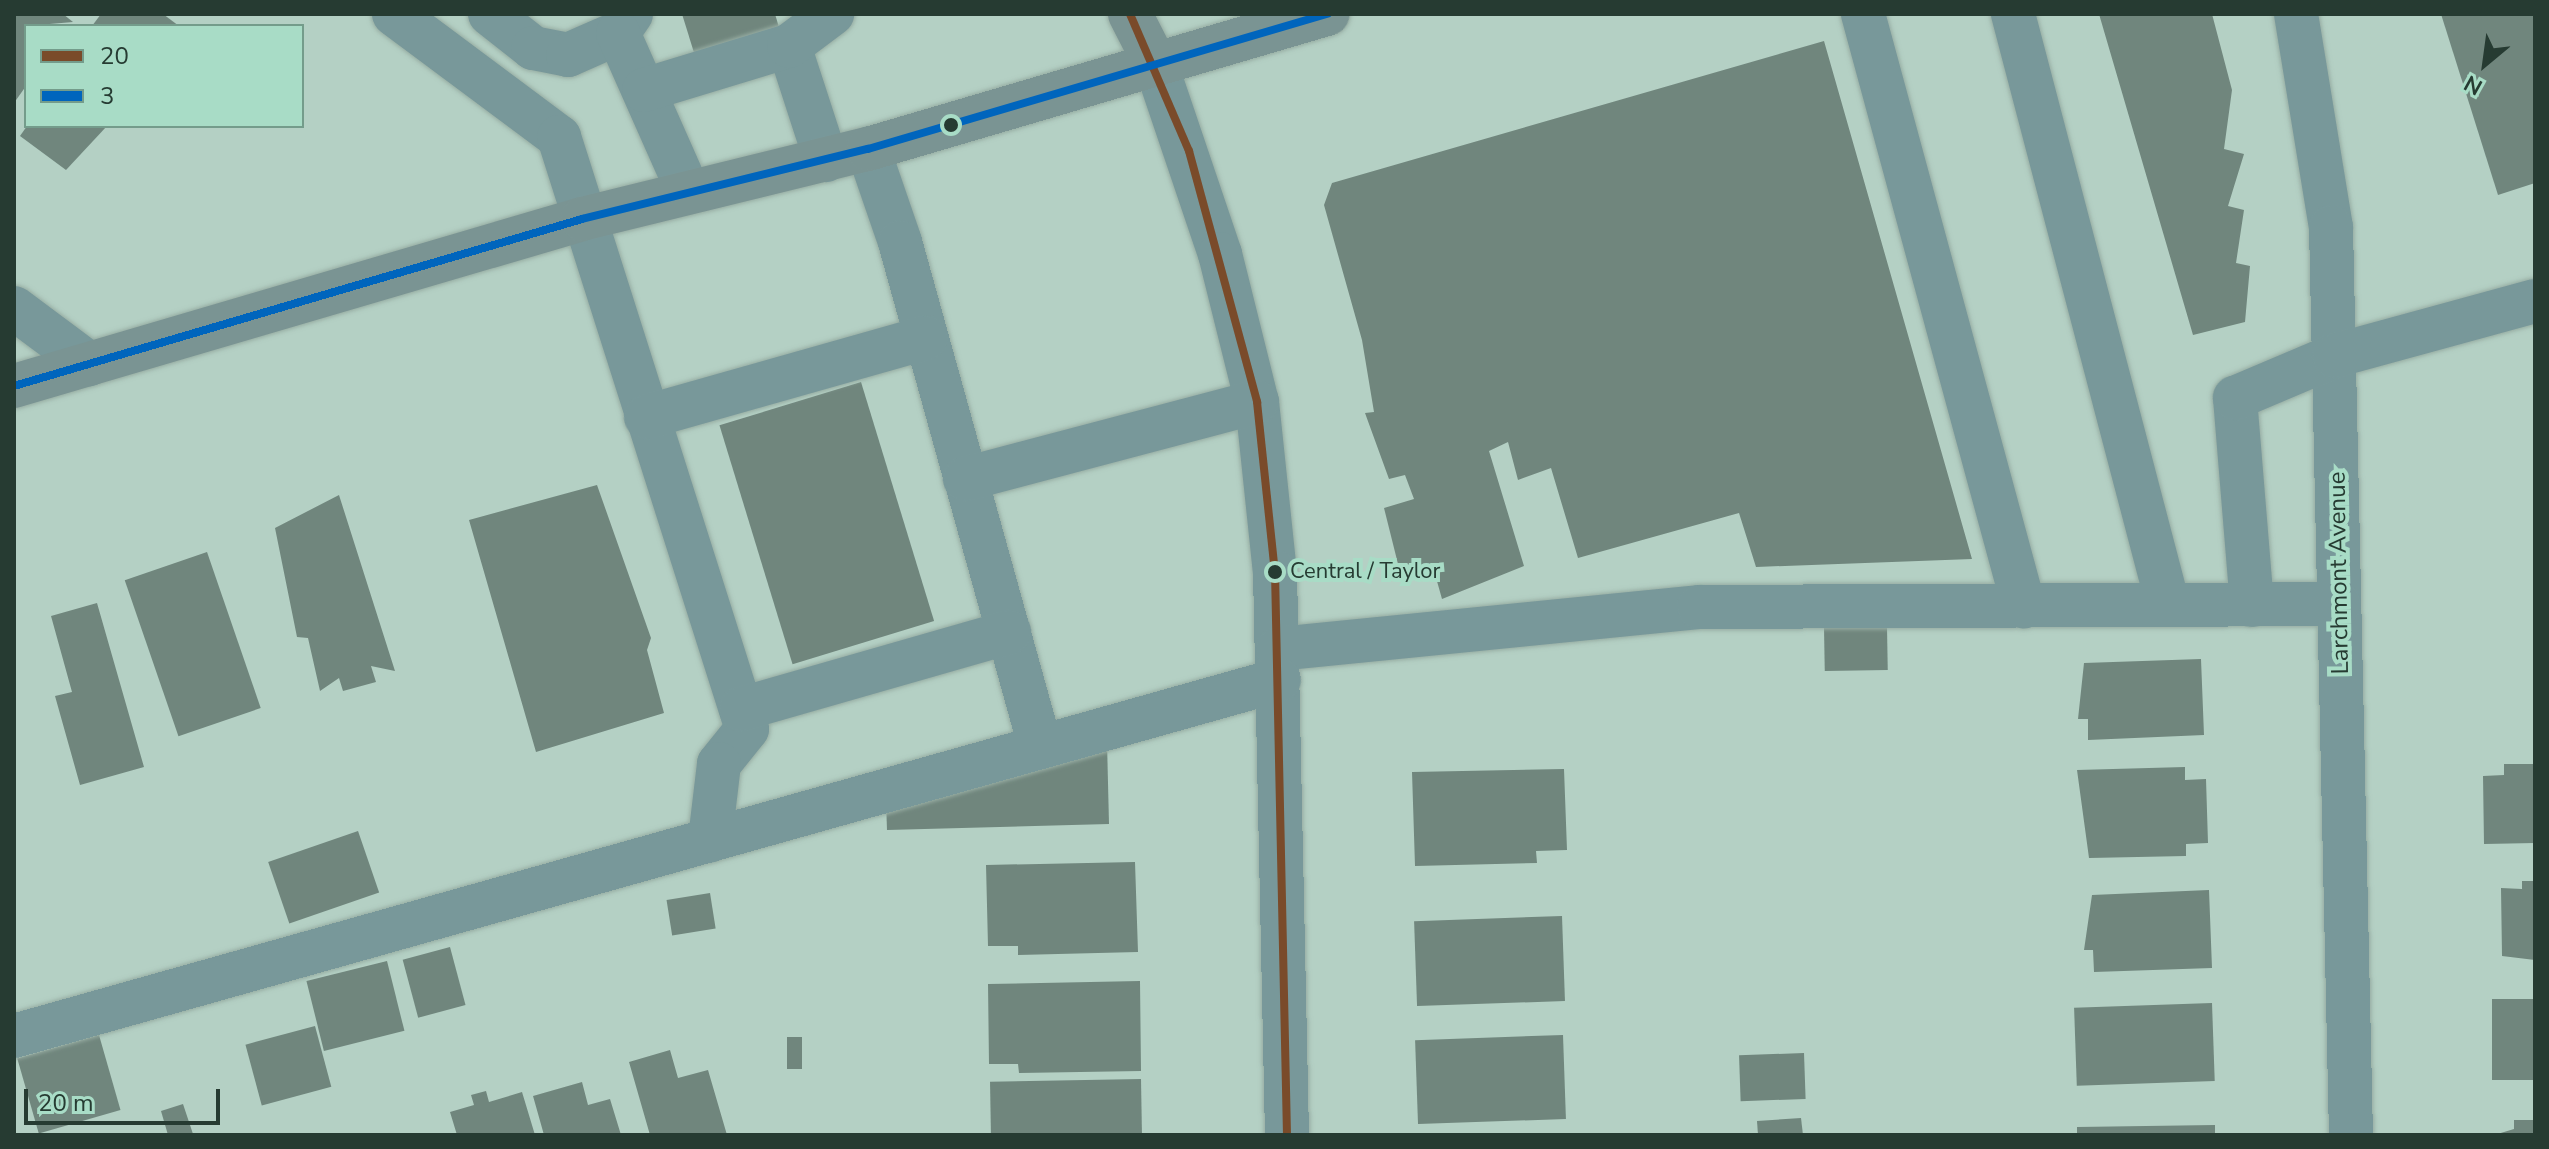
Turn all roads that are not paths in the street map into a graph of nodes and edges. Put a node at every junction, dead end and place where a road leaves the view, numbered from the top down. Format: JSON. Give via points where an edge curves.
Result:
{"nodes":[{"id":1,"x":394,"y":14,"type":"edge"},
{"id":2,"x":490,"y":14,"type":"edge"},
{"id":3,"x":832,"y":14,"type":"edge"},
{"id":4,"x":1130,"y":14,"type":"edge"},
{"id":5,"x":1328,"y":14,"type":"edge"},
{"id":6,"x":1863,"y":14,"type":"edge"},
{"id":7,"x":2013,"y":14,"type":"edge"},
{"id":8,"x":2296,"y":14,"type":"edge"},
{"id":9,"x":625,"y":24,"type":"edge"},
{"id":10,"x":789,"y":46,"type":"junction"},
{"id":11,"x":1156,"y":65,"type":"junction"},
{"id":12,"x":644,"y":90,"type":"junction"},
{"id":13,"x":847,"y":154,"type":"junction"},
{"id":14,"x":688,"y":191,"type":"junction"},
{"id":15,"x":582,"y":219,"type":"junction"},
{"id":16,"x":2535,"y":301,"type":"edge"},
{"id":17,"x":14,"y":308,"type":"edge"},
{"id":18,"x":926,"y":338,"type":"junction"},
{"id":19,"x":2334,"y":356,"type":"junction"},
{"id":20,"x":89,"y":364,"type":"junction"},
{"id":21,"x":14,"y":386,"type":"edge"},
{"id":22,"x":1257,"y":402,"type":"junction"},
{"id":23,"x":646,"y":417,"type":"junction"},
{"id":24,"x":965,"y":479,"type":"junction"},
{"id":25,"x":2339,"y":604,"type":"junction"},
{"id":26,"x":2168,"y":605,"type":"junction"},
{"id":27,"x":2252,"y":605,"type":"junction"},
{"id":28,"x":2024,"y":607,"type":"junction"},
{"id":29,"x":1009,"y":632,"type":"junction"},
{"id":30,"x":1278,"y":664,"type":"junction"},
{"id":31,"x":741,"y":709,"type":"junction"},
{"id":32,"x":1039,"y":742,"type":"junction"},
{"id":33,"x":710,"y":840,"type":"junction"},
{"id":34,"x":14,"y":1036,"type":"edge"},
{"id":35,"x":1287,"y":1135,"type":"edge"},
{"id":36,"x":2351,"y":1135,"type":"edge"}],
"edges":[{"from":1,"to":15,"type":"street","via":[[559,137]]},
{"from":2,"to":9,"type":"street","via":[[533,48],[568,55]]},
{"from":3,"to":10,"type":"street"},
{"from":4,"to":11,"type":"main road"},
{"from":5,"to":11,"type":"main road"},
{"from":6,"to":28,"type":"street"},
{"from":7,"to":26,"type":"street"},
{"from":8,"to":19,"type":"street","name":"Larchmont Avenue","via":[[2331,227]]},
{"from":9,"to":12,"type":"street"},
{"from":10,"to":12,"type":"street"},
{"from":10,"to":13,"type":"street"},
{"from":11,"to":13,"type":"main road"},
{"from":11,"to":22,"type":"street","via":[[1216,239]]},
{"from":12,"to":14,"type":"street"},
{"from":13,"to":14,"type":"main road"},
{"from":13,"to":18,"type":"street"},
{"from":14,"to":15,"type":"main road"},
{"from":15,"to":20,"type":"main road"},
{"from":15,"to":23,"type":"street"},
{"from":16,"to":19,"type":"street"},
{"from":17,"to":20,"type":"street"},
{"from":18,"to":23,"type":"street"},
{"from":18,"to":24,"type":"street"},
{"from":19,"to":25,"type":"street","name":"Larchmont Avenue"},
{"from":19,"to":27,"type":"street","via":[[2235,398]]},
{"from":20,"to":21,"type":"main road"},
{"from":22,"to":24,"type":"street"},
{"from":22,"to":30,"type":"street"},
{"from":23,"to":31,"type":"street"},
{"from":24,"to":29,"type":"street"},
{"from":25,"to":27,"type":"street"},
{"from":25,"to":36,"type":"street","name":"Larchmont Avenue"},
{"from":26,"to":27,"type":"street"},
{"from":26,"to":28,"type":"street"},
{"from":28,"to":30,"type":"street","via":[[1699,607]]},
{"from":29,"to":31,"type":"street"},
{"from":29,"to":32,"type":"street"},
{"from":30,"to":32,"type":"street"},
{"from":30,"to":35,"type":"street"},
{"from":31,"to":33,"type":"street","via":[[747,729],[719,764]]},
{"from":32,"to":33,"type":"street"},
{"from":33,"to":34,"type":"street"}]}
